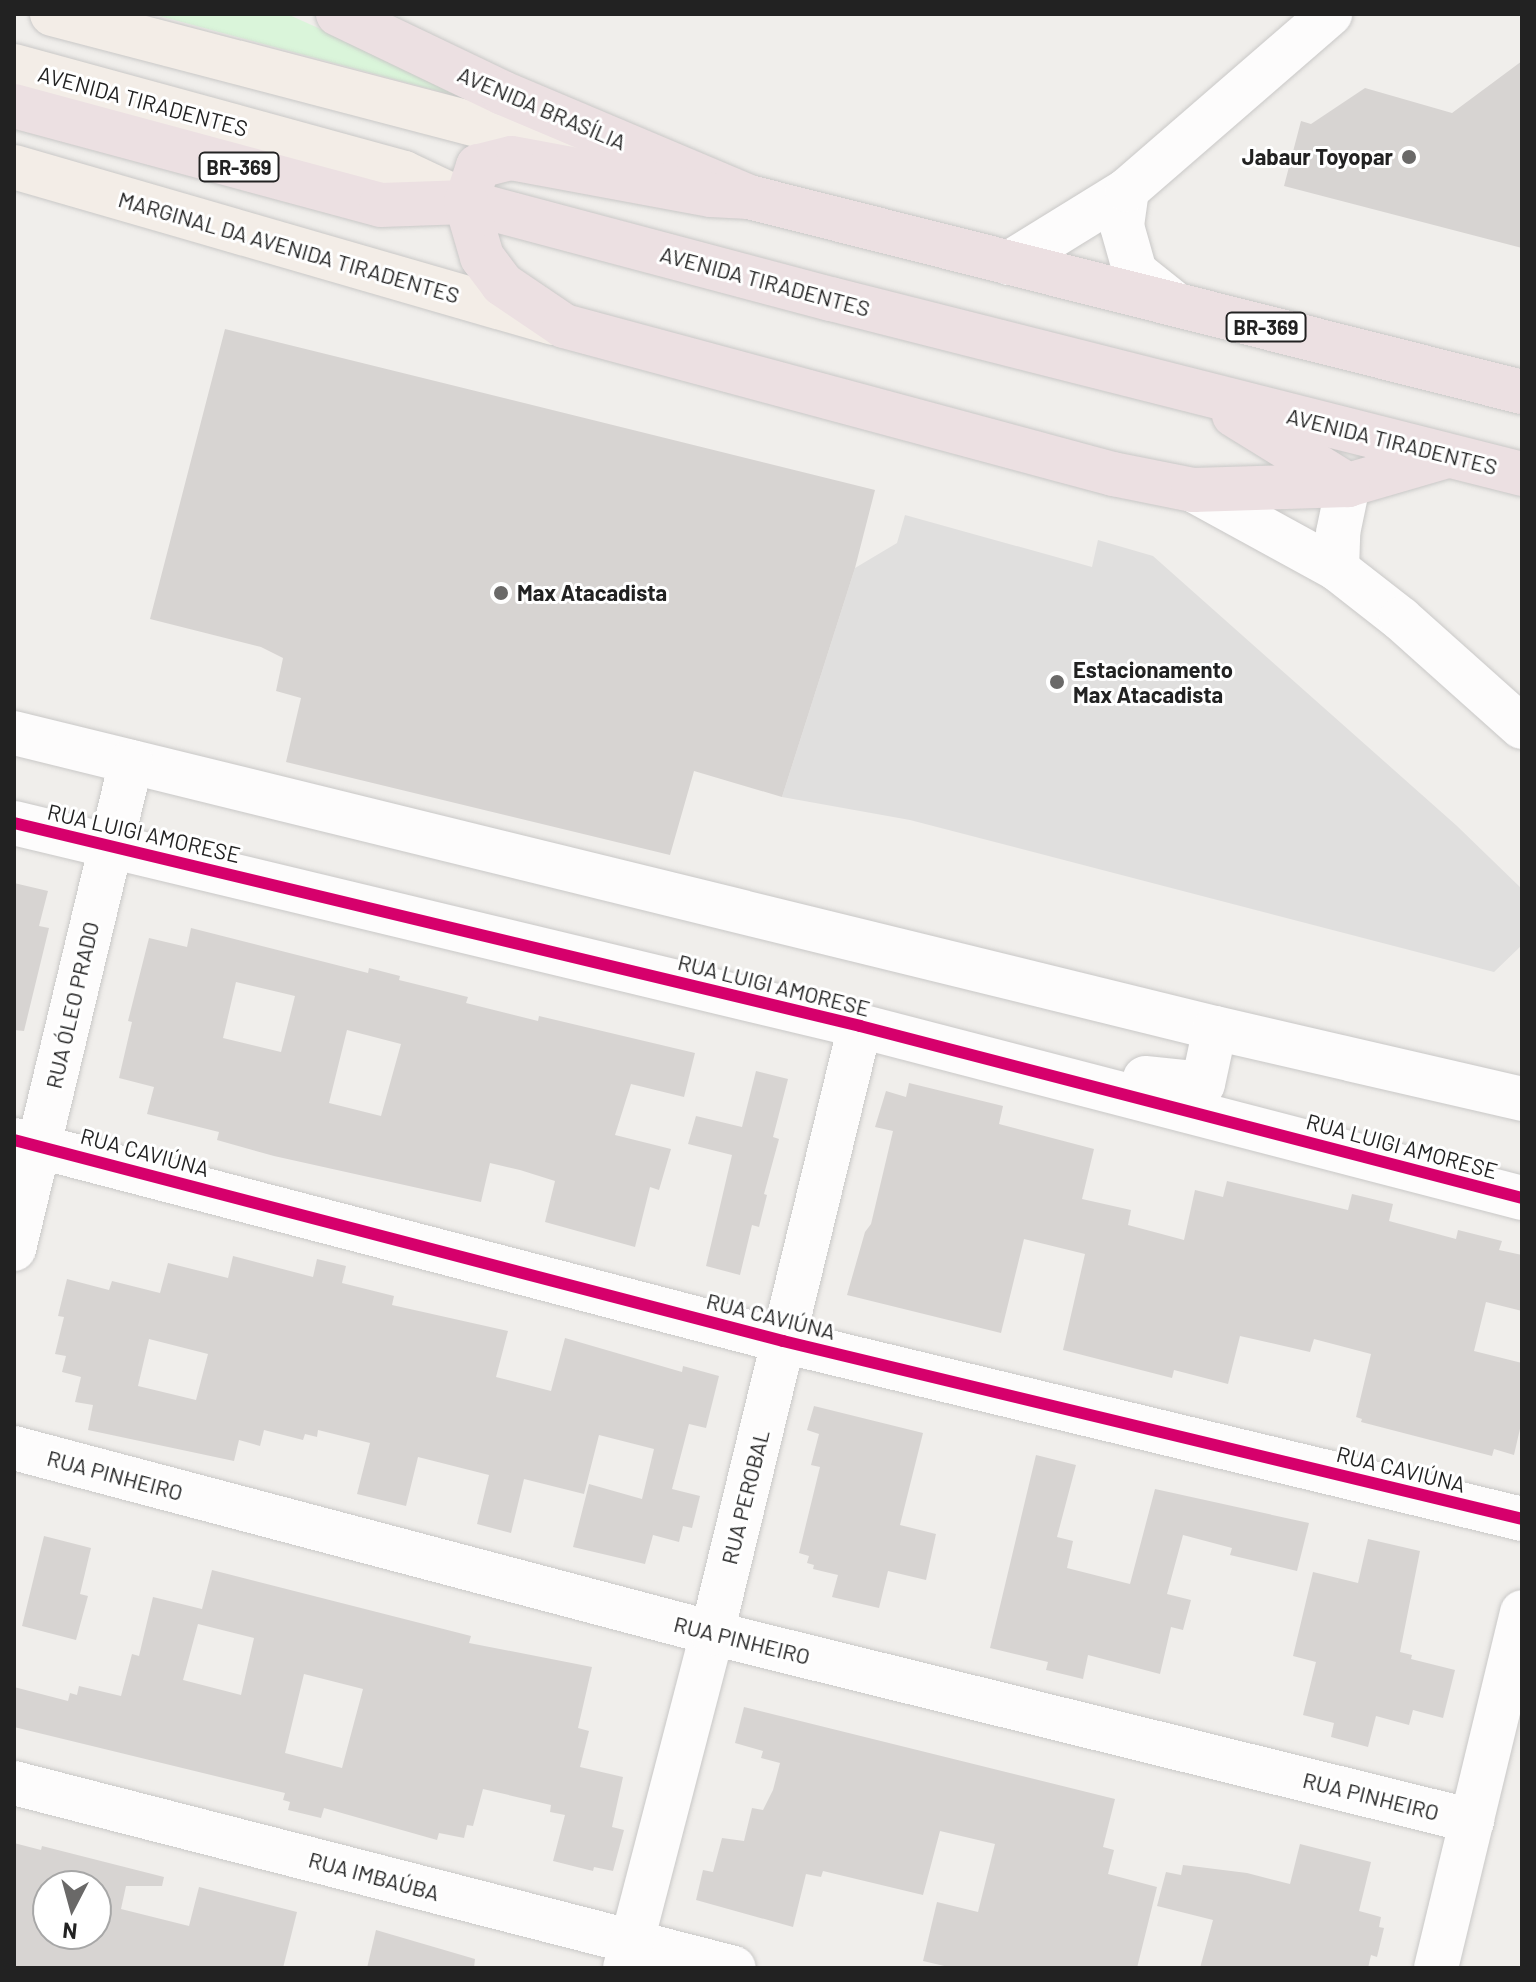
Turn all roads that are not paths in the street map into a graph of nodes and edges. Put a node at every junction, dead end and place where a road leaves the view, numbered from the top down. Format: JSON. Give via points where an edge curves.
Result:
{"nodes":[{"id":1,"x":52,"y":14,"type":"edge"},
{"id":2,"x":338,"y":14,"type":"edge"},
{"id":3,"x":1330,"y":14,"type":"edge"},
{"id":4,"x":14,"y":66,"type":"edge"},
{"id":5,"x":14,"y":106,"type":"edge"},
{"id":6,"x":14,"y":167,"type":"edge"},
{"id":7,"x":1127,"y":190,"type":"junction"},
{"id":8,"x":749,"y":197,"type":"junction"},
{"id":9,"x":466,"y":202,"type":"junction"},
{"id":10,"x":1009,"y":263,"type":"junction"},
{"id":11,"x":1174,"y":303,"type":"junction"},
{"id":12,"x":564,"y":326,"type":"junction"},
{"id":13,"x":1194,"y":392,"type":"junction"},
{"id":14,"x":1522,"y":392,"type":"edge"},
{"id":15,"x":1449,"y":455,"type":"junction"},
{"id":16,"x":1522,"y":474,"type":"edge"},
{"id":17,"x":1348,"y":485,"type":"junction"},
{"id":18,"x":1193,"y":490,"type":"junction"},
{"id":19,"x":1337,"y":569,"type":"junction"},
{"id":20,"x":1522,"y":727,"type":"edge"},
{"id":21,"x":14,"y":733,"type":"edge"},
{"id":22,"x":131,"y":762,"type":"junction"},
{"id":23,"x":14,"y":823,"type":"edge"},
{"id":24,"x":111,"y":846,"type":"junction"},
{"id":25,"x":860,"y":1026,"type":"junction"},
{"id":26,"x":1215,"y":1028,"type":"junction"},
{"id":27,"x":1008,"y":1064,"type":"junction"},
{"id":28,"x":1522,"y":1099,"type":"edge"},
{"id":29,"x":27,"y":1142,"type":"edge"},
{"id":30,"x":1522,"y":1198,"type":"edge"},
{"id":31,"x":14,"y":1249,"type":"edge"},
{"id":32,"x":783,"y":1341,"type":"junction"},
{"id":33,"x":14,"y":1448,"type":"edge"},
{"id":34,"x":1522,"y":1519,"type":"edge"},
{"id":35,"x":1522,"y":1612,"type":"edge"},
{"id":36,"x":712,"y":1633,"type":"junction"},
{"id":37,"x":14,"y":1783,"type":"edge"},
{"id":38,"x":1472,"y":1821,"type":"junction"},
{"id":39,"x":628,"y":1955,"type":"edge"},
{"id":40,"x":734,"y":1968,"type":"edge"},
{"id":41,"x":1436,"y":1968,"type":"edge"}],
"edges":[{"from":1,"to":8,"type":"main road"},
{"from":2,"to":8,"type":"highway","name":"AVENIDA BRASÍLIA","number":"BR-369","via":[[503,93]]},
{"from":3,"to":7,"type":"street"},
{"from":4,"to":9,"type":"main road","name":"AVENIDA TIRADENTES","via":[[404,173]]},
{"from":5,"to":9,"type":"highway","number":"BR-369","via":[[381,205]]},
{"from":6,"to":12,"type":"main road","name":"MARGINAL DA AVENIDA TIRADENTES"},
{"from":7,"to":10,"type":"street"},
{"from":7,"to":11,"type":"street","via":[[1122,226],[1135,272]]},
{"from":8,"to":9,"type":"highway","via":[[711,195],[511,158],[478,166]]},
{"from":8,"to":10,"type":"highway","number":"BR-369"},
{"from":9,"to":12,"type":"highway","via":[[482,257],[502,284]]},
{"from":9,"to":13,"type":"highway","name":"AVENIDA TIRADENTES","number":"BR-369"},
{"from":10,"to":11,"type":"highway","number":"BR-369"},
{"from":11,"to":14,"type":"highway","number":"BR-369"},
{"from":12,"to":18,"type":"highway","via":[[1113,474]]},
{"from":13,"to":15,"type":"highway","name":"AVENIDA TIRADENTES","number":"BR-369"},
{"from":13,"to":17,"type":"highway"},
{"from":15,"to":16,"type":"highway","name":"AVENIDA TIRADENTES","number":"BR-369"},
{"from":15,"to":17,"type":"highway"},
{"from":17,"to":18,"type":"highway"},
{"from":17,"to":19,"type":"street"},
{"from":18,"to":19,"type":"street"},
{"from":19,"to":20,"type":"street"},
{"from":21,"to":22,"type":"street"},
{"from":22,"to":24,"type":"street","name":"RUA ÓLEO PRADO"},
{"from":22,"to":26,"type":"street"},
{"from":23,"to":24,"type":"street","name":"RUA LUIGI AMORESE"},
{"from":24,"to":25,"type":"street","name":"RUA LUIGI AMORESE"},
{"from":24,"to":29,"type":"street","name":"RUA ÓLEO PRADO"},
{"from":25,"to":27,"type":"street","name":"RUA LUIGI AMORESE"},
{"from":25,"to":32,"type":"street","name":"RUA PEROBAL"},
{"from":26,"to":27,"type":"street","via":[[1203,1084]]},
{"from":26,"to":28,"type":"street"},
{"from":27,"to":30,"type":"street","name":"RUA LUIGI AMORESE"},
{"from":29,"to":31,"type":"street","name":"RUA ÓLEO PRADO"},
{"from":29,"to":32,"type":"street","name":"RUA CAVIÚNA"},
{"from":32,"to":34,"type":"street","name":"RUA CAVIÚNA"},
{"from":32,"to":36,"type":"street","name":"RUA PEROBAL"},
{"from":33,"to":36,"type":"street","name":"RUA PINHEIRO"},
{"from":35,"to":38,"type":"street"},
{"from":36,"to":38,"type":"street","name":"RUA PINHEIRO"},
{"from":36,"to":39,"type":"street","name":"RUA PEROBAL"},
{"from":37,"to":39,"type":"street","name":"RUA IMBAÚBA"},
{"from":38,"to":41,"type":"street"},
{"from":39,"to":40,"type":"street","name":"RUA IMBAÚBA"}]}
